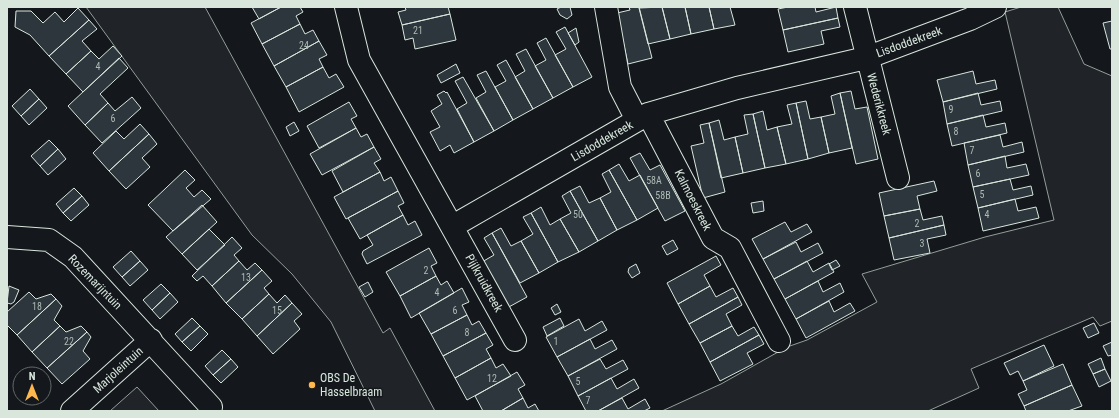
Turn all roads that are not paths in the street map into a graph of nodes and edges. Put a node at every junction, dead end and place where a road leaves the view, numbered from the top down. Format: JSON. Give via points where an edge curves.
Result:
{"nodes":[{"id":1,"x":346,"y":7,"type":"edge"},
{"id":2,"x":606,"y":7,"type":"edge"},
{"id":3,"x":855,"y":7,"type":"edge"},
{"id":4,"x":994,"y":7,"type":"edge"},
{"id":5,"x":866,"y":58,"type":"junction"},
{"id":6,"x":643,"y":117,"type":"junction"},
{"id":7,"x":898,"y":178,"type":"dead end"},
{"id":8,"x":453,"y":226,"type":"junction"},
{"id":9,"x":7,"y":237,"type":"edge"},
{"id":10,"x":151,"y":340,"type":"junction"},
{"id":11,"x":515,"y":340,"type":"dead end"},
{"id":12,"x":779,"y":341,"type":"dead end"},
{"id":13,"x":210,"y":407,"type":"dead end"},
{"id":14,"x":72,"y":411,"type":"edge"}],
"edges":[{"from":1,"to":8,"type":"street","via":[[359,60]]},
{"from":2,"to":6,"type":"street","name":"Kalmoeskreek","via":[[620,87]]},
{"from":3,"to":5,"type":"street","name":"Wederikkreek"},
{"from":4,"to":5,"type":"street","name":"Lisdoddekreek","via":[[970,20]]},
{"from":5,"to":6,"type":"street","name":"Lisdoddekreek","via":[[737,88]]},
{"from":5,"to":7,"type":"street","name":"Wederikkreek"},
{"from":6,"to":8,"type":"street","name":"Lisdoddekreek"},
{"from":6,"to":12,"type":"street","name":"Kalmoeskreek","via":[[713,238],[730,248]]},
{"from":8,"to":11,"type":"street","name":"Pijlkruidkreek"},
{"from":9,"to":10,"type":"street","name":"Rozemarijntuin","via":[[49,240],[73,257]]},
{"from":10,"to":13,"type":"street","name":"Marjoleintuin"},
{"from":10,"to":14,"type":"street","name":"Marjoleintuin"}]}
